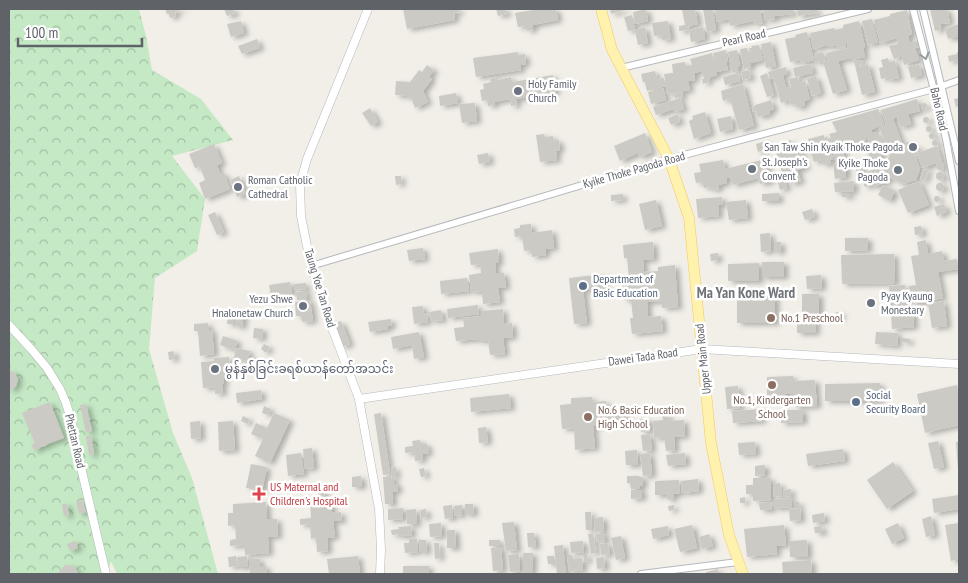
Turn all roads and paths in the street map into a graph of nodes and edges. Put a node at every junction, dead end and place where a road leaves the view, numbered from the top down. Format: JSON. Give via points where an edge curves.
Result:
{"nodes":[{"id":1,"x":368,"y":9,"type":"edge"},
{"id":2,"x":601,"y":9,"type":"edge"},
{"id":3,"x":868,"y":9,"type":"edge"},
{"id":4,"x":913,"y":9,"type":"edge"},
{"id":5,"x":923,"y":9,"type":"edge"},
{"id":6,"x":621,"y":68,"type":"junction"},
{"id":7,"x":959,"y":80,"type":"edge"},
{"id":8,"x":942,"y":86,"type":"junction"},
{"id":9,"x":934,"y":89,"type":"junction"},
{"id":10,"x":669,"y":159,"type":"junction"},
{"id":11,"x":959,"y":161,"type":"edge"},
{"id":12,"x":959,"y":211,"type":"edge"},
{"id":13,"x":311,"y":266,"type":"junction"},
{"id":14,"x":9,"y":325,"type":"edge"},
{"id":15,"x":702,"y":348,"type":"junction"},
{"id":16,"x":959,"y":364,"type":"edge"},
{"id":17,"x":359,"y":399,"type":"junction"},
{"id":18,"x":738,"y":562,"type":"junction"},
{"id":19,"x":106,"y":574,"type":"edge"},
{"id":20,"x":380,"y":574,"type":"edge"},
{"id":21,"x":641,"y":574,"type":"edge"},
{"id":22,"x":744,"y":574,"type":"edge"}],
"edges":[{"from":1,"to":13,"type":"street","name":"Taung Yoe Tan Road","via":[[307,159],[300,184],[301,216]]},
{"from":2,"to":6,"type":"main road","name":"Upper Main Road","via":[[612,50]]},
{"from":3,"to":6,"type":"street","name":"Pearl Road"},
{"from":4,"to":9,"type":"street","name":"Baho Road","one_way":true},
{"from":5,"to":8,"type":"street","name":"Baho Road"},
{"from":6,"to":10,"type":"main road","name":"Upper Main Road"},
{"from":7,"to":8,"type":"street","name":"Kyike Thoke Pagoda Road"},
{"from":8,"to":9,"type":"street","name":"Kyike Thoke Pagoda Road"},
{"from":8,"to":11,"type":"street","name":"Baho Road"},
{"from":9,"to":10,"type":"street","name":"Kyike Thoke Pagoda Road"},
{"from":9,"to":12,"type":"street","name":"Baho Road"},
{"from":10,"to":13,"type":"street","name":"Kyike Thoke Pagoda Road"},
{"from":10,"to":15,"type":"main road","name":"Upper Main Road","via":[[689,218]]},
{"from":13,"to":17,"type":"street","name":"Taung Yoe Tan Road"},
{"from":14,"to":19,"type":"street","name":"Phettan Road","via":[[47,368],[66,403]]},
{"from":15,"to":16,"type":"street","name":"Dawei Tada Road"},
{"from":15,"to":17,"type":"street","name":"Dawei Tada Road"},
{"from":15,"to":18,"type":"main road","name":"Upper Main Road","via":[[711,443],[729,535]]},
{"from":17,"to":20,"type":"street","name":"Taung Yoe Tan Road","via":[[379,509]]},
{"from":18,"to":21,"type":"street"},
{"from":18,"to":22,"type":"main road","name":"Upper Main Road"}]}
